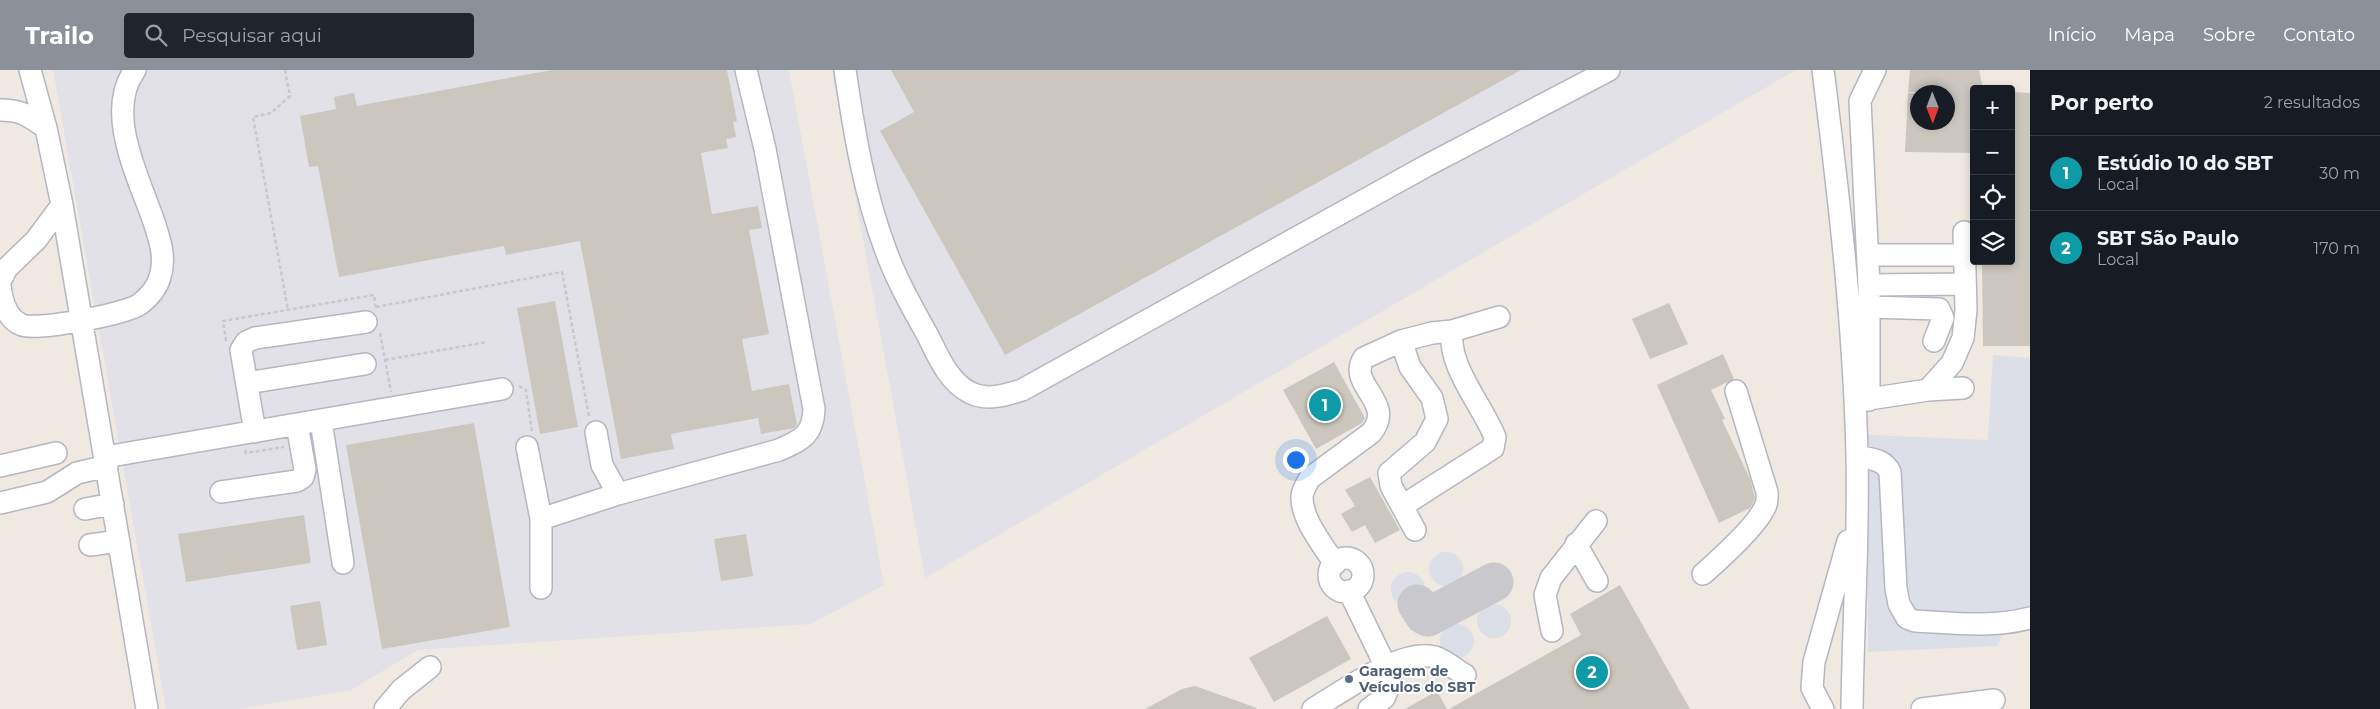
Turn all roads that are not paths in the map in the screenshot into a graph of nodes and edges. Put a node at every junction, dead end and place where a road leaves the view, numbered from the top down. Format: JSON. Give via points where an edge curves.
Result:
{"nodes":[{"id":1,"x":47,"y":70,"type":"edge"},
{"id":2,"x":135,"y":70,"type":"edge"},
{"id":3,"x":746,"y":70,"type":"edge"},
{"id":4,"x":845,"y":70,"type":"edge"},
{"id":5,"x":1608,"y":70,"type":"edge"},
{"id":6,"x":1823,"y":70,"type":"edge"},
{"id":7,"x":1874,"y":70,"type":"edge"},
{"id":8,"x":32,"y":79,"type":"edge"},
{"id":9,"x":0,"y":110,"type":"edge"},
{"id":10,"x":46,"y":128,"type":"junction"},
{"id":11,"x":62,"y":205,"type":"junction"},
{"id":12,"x":1964,"y":232,"type":"dead end"},
{"id":13,"x":1965,"y":255,"type":"junction"},
{"id":14,"x":1868,"y":256,"type":"junction"},
{"id":15,"x":0,"y":282,"type":"edge"},
{"id":16,"x":1965,"y":284,"type":"junction"},
{"id":17,"x":1869,"y":286,"type":"junction"},
{"id":18,"x":1869,"y":307,"type":"junction"},
{"id":19,"x":371,"y":315,"type":"road end"},
{"id":20,"x":1499,"y":318,"type":"dead end"},
{"id":21,"x":82,"y":319,"type":"junction"},
{"id":22,"x":1452,"y":330,"type":"junction"},
{"id":23,"x":1401,"y":341,"type":"junction"},
{"id":24,"x":1934,"y":341,"type":"dead end"},
{"id":25,"x":364,"y":364,"type":"road end"},
{"id":26,"x":247,"y":383,"type":"junction"},
{"id":27,"x":1963,"y":388,"type":"dead end"},
{"id":28,"x":502,"y":390,"type":"dead end"},
{"id":29,"x":1928,"y":390,"type":"junction"},
{"id":30,"x":1736,"y":391,"type":"dead end"},
{"id":31,"x":1862,"y":401,"type":"junction"},
{"id":32,"x":320,"y":420,"type":"junction"},
{"id":33,"x":298,"y":424,"type":"junction"},
{"id":34,"x":590,"y":425,"type":"road end"},
{"id":35,"x":255,"y":432,"type":"junction"},
{"id":36,"x":527,"y":446,"type":"dead end"},
{"id":37,"x":56,"y":453,"type":"dead end"},
{"id":38,"x":1857,"y":456,"type":"junction"},
{"id":39,"x":106,"y":461,"type":"junction"},
{"id":40,"x":0,"y":466,"type":"edge"},
{"id":41,"x":221,"y":492,"type":"dead end"},
{"id":42,"x":618,"y":494,"type":"junction"},
{"id":43,"x":0,"y":503,"type":"edge"},
{"id":44,"x":113,"y":504,"type":"junction"},
{"id":45,"x":1402,"y":506,"type":"junction"},
{"id":46,"x":85,"y":509,"type":"dead end"},
{"id":47,"x":1856,"y":509,"type":"junction"},
{"id":48,"x":541,"y":519,"type":"junction"},
{"id":49,"x":1596,"y":521,"type":"dead end"},
{"id":50,"x":1415,"y":530,"type":"dead end"},
{"id":51,"x":119,"y":541,"type":"junction"},
{"id":52,"x":1576,"y":544,"type":"junction"},
{"id":53,"x":90,"y":545,"type":"dead end"},
{"id":54,"x":343,"y":563,"type":"dead end"},
{"id":55,"x":1703,"y":574,"type":"dead end"},
{"id":56,"x":1597,"y":581,"type":"dead end"},
{"id":57,"x":541,"y":588,"type":"dead end"},
{"id":58,"x":2030,"y":618,"type":"edge"},
{"id":59,"x":1552,"y":631,"type":"dead end"},
{"id":60,"x":1385,"y":665,"type":"junction"},
{"id":61,"x":430,"y":667,"type":"dead end"},
{"id":62,"x":1464,"y":676,"type":"dead end"},
{"id":63,"x":1812,"y":688,"type":"junction"},
{"id":64,"x":1994,"y":700,"type":"dead end"},
{"id":65,"x":1852,"y":704,"type":"edge"},
{"id":66,"x":147,"y":709,"type":"edge"},
{"id":67,"x":385,"y":709,"type":"edge"},
{"id":68,"x":1314,"y":709,"type":"edge"},
{"id":69,"x":1369,"y":709,"type":"edge"},
{"id":70,"x":1823,"y":709,"type":"edge"},
{"id":71,"x":1922,"y":709,"type":"edge"}],
"edges":[{"from":1,"to":8,"type":"street"},
{"from":2,"to":21,"type":"street","via":[[123,95],[122,116],[127,142],[161,244],[163,263],[160,278],[139,305],[114,315]]},
{"from":3,"to":42,"type":"street","via":[[765,149],[814,420],[801,440],[779,450]]},
{"from":4,"to":5,"type":"street","via":[[853,126],[886,252],[944,366],[959,385],[986,397],[1005,396],[1022,390],[1426,166]]},
{"from":6,"to":31,"type":"street"},
{"from":7,"to":14,"type":"street","via":[[1860,101]]},
{"from":8,"to":10,"type":"street"},
{"from":9,"to":10,"type":"street","via":[[16,110]]},
{"from":10,"to":11,"type":"street"},
{"from":11,"to":15,"type":"street","via":[[36,240],[7,268]]},
{"from":11,"to":21,"type":"street"},
{"from":12,"to":13,"type":"street"},
{"from":13,"to":14,"type":"street"},
{"from":13,"to":16,"type":"street"},
{"from":14,"to":17,"type":"street"},
{"from":15,"to":21,"type":"street","via":[[1,299],[11,317],[22,325],[42,326]]},
{"from":16,"to":17,"type":"street"},
{"from":16,"to":29,"type":"street","via":[[1962,338],[1952,363]]},
{"from":17,"to":18,"type":"street"},
{"from":18,"to":24,"type":"street","via":[[1939,309],[1943,318]]},
{"from":18,"to":31,"type":"street"},
{"from":19,"to":26,"type":"street","via":[[246,342],[241,350]]},
{"from":20,"to":22,"type":"street"},
{"from":21,"to":39,"type":"street"},
{"from":22,"to":23,"type":"street"},
{"from":22,"to":45,"type":"street","via":[[1454,359],[1490,424],[1495,437],[1493,448]]},
{"from":23,"to":45,"type":"street","via":[[1410,367],[1432,398],[1437,419],[1425,442],[1389,473],[1391,486]]},
{"from":23,"to":60,"type":"street","via":[[1361,362],[1361,376],[1380,411],[1377,426],[1310,478],[1302,496],[1308,518],[1335,564],[1341,559],[1351,559],[1361,568],[1360,584],[1354,591],[1349,591]]},
{"from":25,"to":26,"type":"street"},
{"from":26,"to":35,"type":"street"},
{"from":27,"to":29,"type":"street"},
{"from":28,"to":32,"type":"street"},
{"from":29,"to":31,"type":"street"},
{"from":30,"to":55,"type":"street","via":[[1768,500],[1751,526]]},
{"from":31,"to":38,"type":"street"},
{"from":32,"to":33,"type":"street"},
{"from":32,"to":54,"type":"street"},
{"from":33,"to":35,"type":"street"},
{"from":33,"to":41,"type":"street","via":[[305,469],[303,477],[297,481]]},
{"from":34,"to":42,"type":"street","via":[[602,465]]},
{"from":35,"to":39,"type":"street"},
{"from":36,"to":48,"type":"street"},
{"from":37,"to":40,"type":"street"},
{"from":38,"to":47,"type":"street"},
{"from":38,"to":58,"type":"street","via":[[1881,462],[1890,472],[1896,588],[1899,604],[1907,618],[1979,624],[2001,624]]},
{"from":39,"to":43,"type":"street","via":[[77,473],[47,492]]},
{"from":39,"to":44,"type":"street"},
{"from":42,"to":48,"type":"street"},
{"from":44,"to":46,"type":"street"},
{"from":44,"to":51,"type":"street"},
{"from":45,"to":50,"type":"street"},
{"from":47,"to":63,"type":"street","via":[[1814,662]]},
{"from":47,"to":65,"type":"street"},
{"from":48,"to":57,"type":"street"},
{"from":49,"to":52,"type":"street"},
{"from":51,"to":53,"type":"street"},
{"from":51,"to":66,"type":"street"},
{"from":52,"to":56,"type":"street"},
{"from":52,"to":59,"type":"street","via":[[1551,578],[1545,595]]},
{"from":60,"to":62,"type":"street","via":[[1419,656],[1433,656]]},
{"from":60,"to":68,"type":"street"},
{"from":60,"to":69,"type":"street","via":[[1389,690]]},
{"from":61,"to":67,"type":"street","via":[[401,690]]},
{"from":63,"to":65,"type":"street"},
{"from":63,"to":70,"type":"street"},
{"from":64,"to":71,"type":"street"}]}
